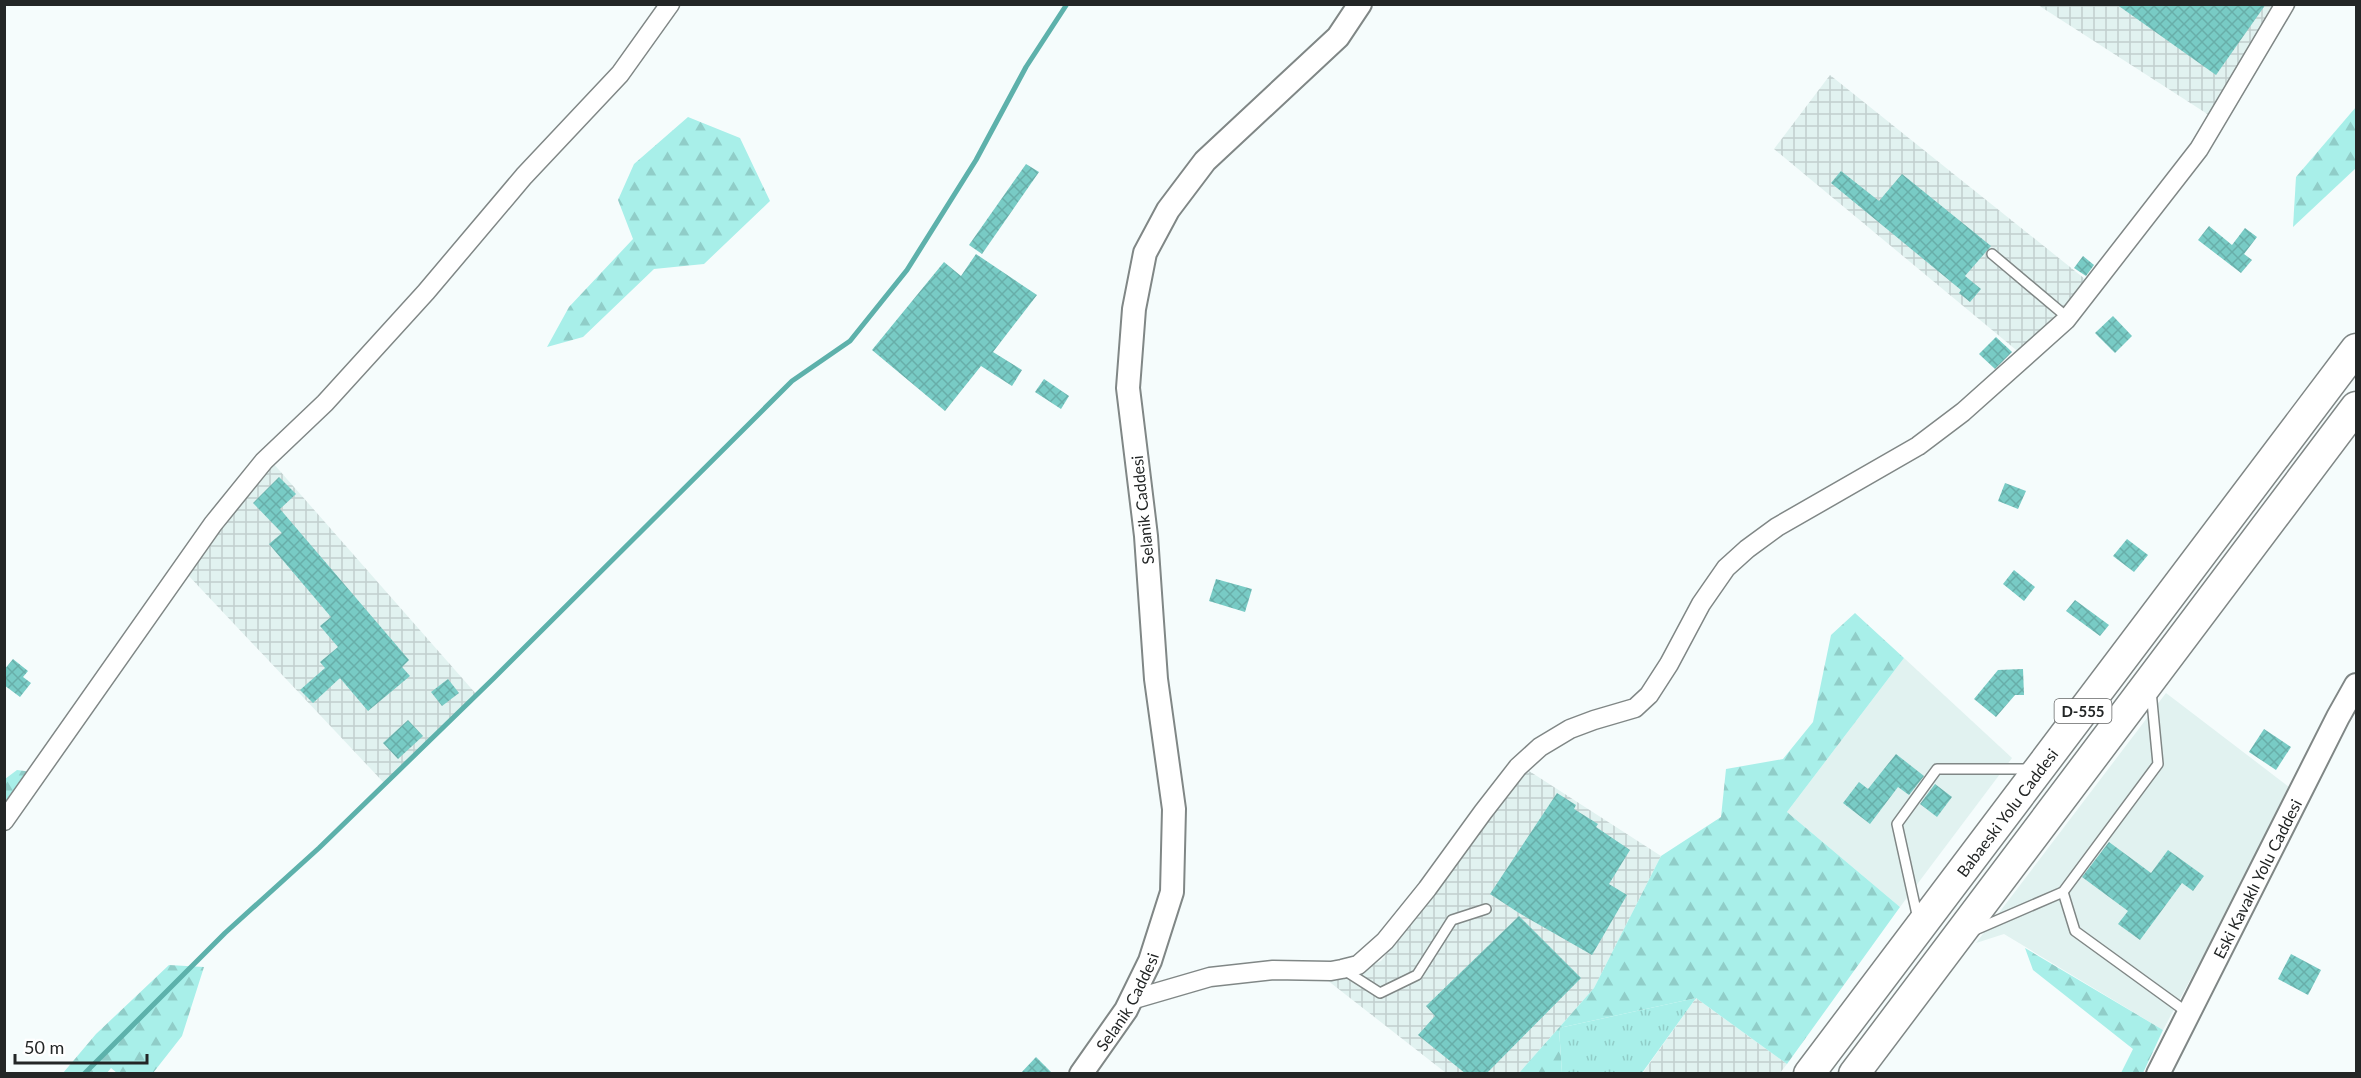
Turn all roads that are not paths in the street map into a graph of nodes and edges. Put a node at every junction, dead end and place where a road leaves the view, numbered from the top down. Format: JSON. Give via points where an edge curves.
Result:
{"nodes":[{"id":1,"x":670,"y":4,"type":"edge"},
{"id":2,"x":1360,"y":4,"type":"edge"},
{"id":3,"x":2285,"y":4,"type":"edge"},
{"id":4,"x":1992,"y":254,"type":"dead end"},
{"id":5,"x":2068,"y":318,"type":"junction"},
{"id":6,"x":2356,"y":349,"type":"edge"},
{"id":7,"x":2356,"y":407,"type":"edge"},
{"id":8,"x":2150,"y":681,"type":"junction"},
{"id":9,"x":2356,"y":685,"type":"edge"},
{"id":10,"x":2039,"y":769,"type":"junction"},
{"id":11,"x":4,"y":822,"type":"edge"},
{"id":12,"x":2063,"y":892,"type":"junction"},
{"id":13,"x":1486,"y":909,"type":"dead end"},
{"id":14,"x":1920,"y":928,"type":"junction"},
{"id":15,"x":1957,"y":938,"type":"junction"},
{"id":16,"x":1342,"y":969,"type":"junction"},
{"id":17,"x":1131,"y":1000,"type":"junction"},
{"id":18,"x":2188,"y":1013,"type":"junction"},
{"id":19,"x":1081,"y":1074,"type":"edge"},
{"id":20,"x":1809,"y":1074,"type":"edge"},
{"id":21,"x":1854,"y":1074,"type":"edge"},
{"id":22,"x":2158,"y":1074,"type":"edge"}],
"edges":[{"from":1,"to":11,"type":"street","via":[[620,74],[524,176],[325,403],[264,461],[213,525]]},
{"from":2,"to":17,"type":"street","name":"Selanik Caddesi","via":[[1338,37],[1205,161],[1168,210],[1146,253],[1134,309],[1128,388],[1146,536],[1156,679],[1174,809],[1172,892],[1150,961]]},
{"from":3,"to":5,"type":"street","via":[[2199,149]]},
{"from":4,"to":5,"type":"lane"},
{"from":5,"to":16,"type":"street","via":[[1918,447],[1786,521],[1746,549],[1726,568],[1701,604],[1649,695],[1635,708],[1569,729],[1540,747],[1518,767],[1385,941],[1358,965]]},
{"from":6,"to":10,"type":"highway","name":"Babaeski Yolu Caddesi","number":"D-555"},
{"from":7,"to":8,"type":"highway","number":"D-555"},
{"from":8,"to":12,"type":"lane","via":[[2158,764]]},
{"from":8,"to":15,"type":"highway","number":"D-555"},
{"from":9,"to":18,"type":"street","name":"Eski Kavaklı Yolu Caddesi"},
{"from":10,"to":14,"type":"highway","name":"Babaeski Yolu Caddesi","number":"D-555"},
{"from":10,"to":14,"type":"lane","via":[[1937,769],[1897,824]]},
{"from":12,"to":15,"type":"lane"},
{"from":12,"to":18,"type":"lane","via":[[2075,932]]},
{"from":13,"to":16,"type":"lane","via":[[1452,920],[1417,975],[1380,993]]},
{"from":14,"to":20,"type":"highway","name":"Babaeski Yolu Caddesi","number":"D-555"},
{"from":15,"to":21,"type":"highway","number":"D-555"},
{"from":16,"to":17,"type":"street","via":[[1273,970],[1210,977]]},
{"from":17,"to":19,"type":"street","name":"Selanik Caddesi"},
{"from":18,"to":22,"type":"street","name":"Eski Kavaklı Yolu Caddesi"}]}
